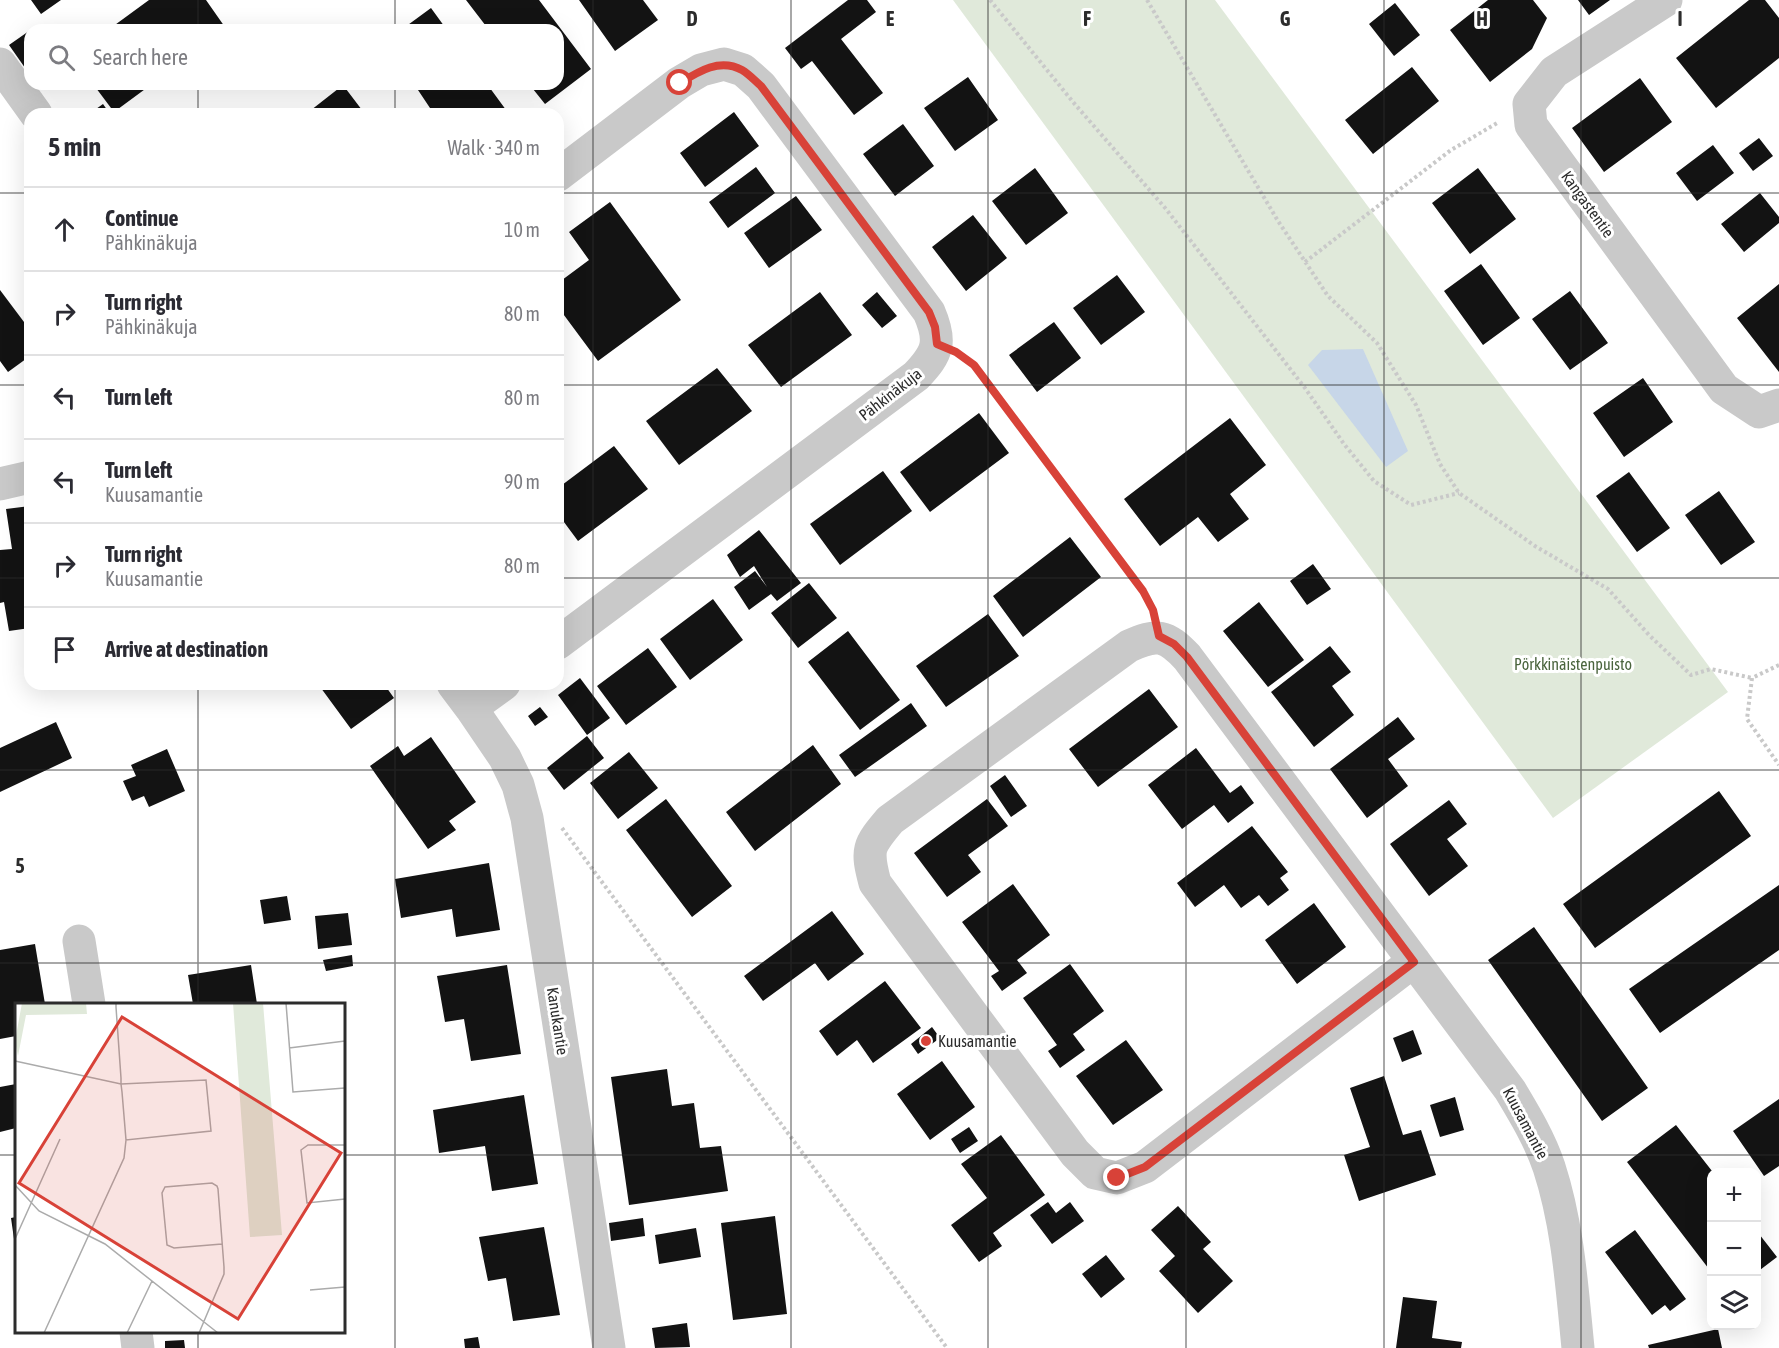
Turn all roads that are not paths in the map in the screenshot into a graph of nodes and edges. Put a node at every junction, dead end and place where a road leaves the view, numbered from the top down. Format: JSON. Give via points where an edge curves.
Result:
{"nodes":[{"id":1,"x":1666,"y":0,"type":"edge"},
{"id":2,"x":0,"y":64,"type":"edge"},
{"id":3,"x":32,"y":108,"type":"edge"},
{"id":4,"x":564,"y":170,"type":"edge"},
{"id":5,"x":1779,"y":405,"type":"edge"},
{"id":6,"x":24,"y":478,"type":"edge"},
{"id":7,"x":0,"y":484,"type":"edge"},
{"id":8,"x":564,"y":640,"type":"edge"},
{"id":9,"x":479,"y":693,"type":"edge"},
{"id":10,"x":79,"y":941,"type":"dead end"},
{"id":11,"x":1414,"y":962,"type":"junction"},
{"id":12,"x":89,"y":1003,"type":"edge"},
{"id":13,"x":136,"y":1333,"type":"edge"},
{"id":14,"x":138,"y":1348,"type":"edge"},
{"id":15,"x":609,"y":1348,"type":"edge"},
{"id":16,"x":1578,"y":1348,"type":"edge"}],
"edges":[{"from":1,"to":5,"type":"street","name":"Kangastentie","via":[[1554,72],[1529,104],[1531,125],[1724,389],[1759,411]]},
{"from":2,"to":3,"type":"street"},
{"from":4,"to":8,"type":"street","name":"Pähkinäkuja","via":[[701,70],[724,64],[742,70],[761,86],[929,312],[937,344],[930,361],[916,376]]},
{"from":6,"to":7,"type":"street"},
{"from":9,"to":15,"type":"street","name":"Kanukantie","via":[[518,785],[527,818]]},
{"from":10,"to":12,"type":"street"},
{"from":11,"to":11,"type":"street","name":"Kuusamantie","via":[[1187,657],[1159,636],[1129,646],[890,820],[873,840],[869,860],[875,883],[1075,1153],[1095,1173],[1117,1178],[1145,1167]]},
{"from":11,"to":16,"type":"street","name":"Kuusamantie","via":[[1510,1090],[1534,1130],[1562,1214]]},
{"from":13,"to":14,"type":"street"}]}
